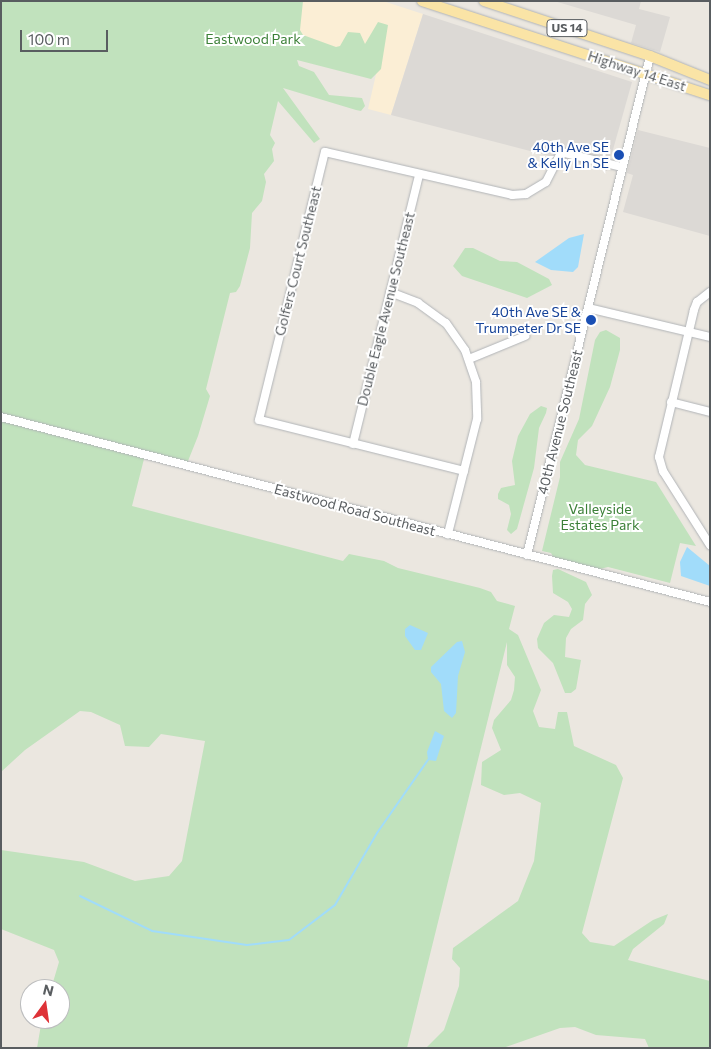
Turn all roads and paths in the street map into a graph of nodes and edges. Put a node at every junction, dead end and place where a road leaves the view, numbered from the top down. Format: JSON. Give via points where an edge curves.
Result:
{"nodes":[{"id":1,"x":422,"y":1,"type":"edge"},
{"id":2,"x":484,"y":1,"type":"edge"},
{"id":3,"x":650,"y":56,"type":"junction"},
{"id":4,"x":645,"y":74,"type":"junction"},
{"id":5,"x":710,"y":80,"type":"edge"},
{"id":6,"x":710,"y":96,"type":"edge"},
{"id":7,"x":622,"y":167,"type":"junction"},
{"id":8,"x":419,"y":175,"type":"junction"},
{"id":9,"x":390,"y":292,"type":"junction"},
{"id":10,"x":710,"y":292,"type":"edge"},
{"id":11,"x":588,"y":308,"type":"junction"},
{"id":12,"x":688,"y":332,"type":"junction"},
{"id":13,"x":525,"y":336,"type":"dead end"},
{"id":14,"x":710,"y":337,"type":"edge"},
{"id":15,"x":470,"y":359,"type":"junction"},
{"id":16,"x":671,"y":402,"type":"junction"},
{"id":17,"x":710,"y":412,"type":"edge"},
{"id":18,"x":1,"y":417,"type":"edge"},
{"id":19,"x":353,"y":444,"type":"junction"},
{"id":20,"x":464,"y":471,"type":"junction"},
{"id":21,"x":448,"y":534,"type":"junction"},
{"id":22,"x":710,"y":546,"type":"edge"},
{"id":23,"x":527,"y":555,"type":"junction"},
{"id":24,"x":710,"y":602,"type":"edge"}],
"edges":[{"from":1,"to":4,"type":"main road","name":"Highway 14 East","number":"US 14"},
{"from":2,"to":3,"type":"main road","name":"Highway 14 East","number":"US 14"},
{"from":3,"to":4,"type":"street","name":"40th Avenue Southeast"},
{"from":3,"to":5,"type":"main road","name":"Highway 14 East","number":"US 14"},
{"from":4,"to":6,"type":"main road","name":"Highway 14 East","number":"US 14"},
{"from":4,"to":7,"type":"street","name":"40th Avenue Southeast"},
{"from":7,"to":8,"type":"street","name":"Golfers Court Southeast","via":[[561,152],[546,182],[533,191],[518,195]]},
{"from":7,"to":11,"type":"street","name":"40th Avenue Southeast"},
{"from":8,"to":9,"type":"street","name":"Double Eagle Avenue Southeast"},
{"from":8,"to":19,"type":"street","name":"Golfers Court Southeast","via":[[325,152],[259,420]]},
{"from":9,"to":15,"type":"street","via":[[418,303],[438,316]]},
{"from":9,"to":19,"type":"street","name":"Double Eagle Avenue Southeast"},
{"from":10,"to":12,"type":"street","via":[[697,302]]},
{"from":11,"to":12,"type":"street"},
{"from":11,"to":23,"type":"street","name":"40th Avenue Southeast"},
{"from":12,"to":14,"type":"street"},
{"from":12,"to":16,"type":"street"},
{"from":13,"to":15,"type":"street"},
{"from":15,"to":20,"type":"street","via":[[478,402]]},
{"from":16,"to":17,"type":"street"},
{"from":16,"to":22,"type":"street","via":[[659,450],[660,464]]},
{"from":18,"to":21,"type":"street","name":"Eastwood Road Southeast"},
{"from":19,"to":20,"type":"street","name":"Golfers Court Southeast"},
{"from":20,"to":21,"type":"street"},
{"from":21,"to":23,"type":"street","name":"Eastwood Road Southeast"},
{"from":23,"to":24,"type":"street","name":"Eastwood Road Southeast"}]}
